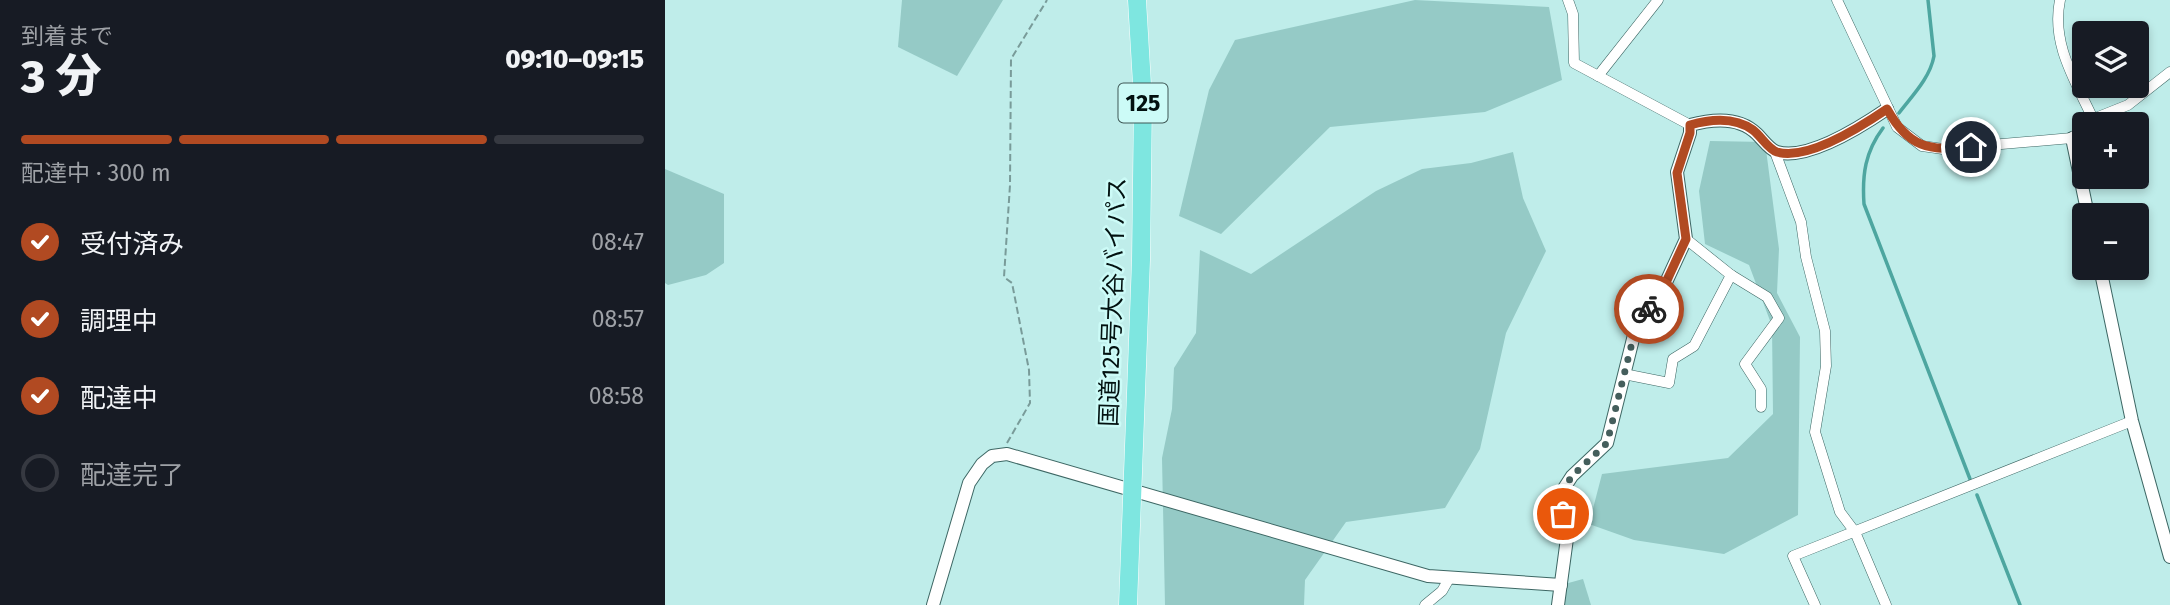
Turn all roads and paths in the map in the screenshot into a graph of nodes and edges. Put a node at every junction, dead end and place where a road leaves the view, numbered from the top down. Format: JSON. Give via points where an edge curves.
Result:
{"nodes":[{"id":1,"x":1047,"y":0,"type":"edge"},
{"id":2,"x":1137,"y":0,"type":"edge"},
{"id":3,"x":1568,"y":0,"type":"edge"},
{"id":4,"x":1658,"y":0,"type":"edge"},
{"id":5,"x":1837,"y":0,"type":"edge"},
{"id":6,"x":2060,"y":0,"type":"edge"},
{"id":7,"x":2170,"y":72,"type":"edge"},
{"id":8,"x":1598,"y":75,"type":"junction"},
{"id":9,"x":1887,"y":109,"type":"junction"},
{"id":10,"x":2084,"y":112,"type":"edge"},
{"id":11,"x":2112,"y":112,"type":"edge"},
{"id":12,"x":1690,"y":125,"type":"junction"},
{"id":13,"x":2072,"y":138,"type":"edge"},
{"id":14,"x":1775,"y":152,"type":"junction"},
{"id":15,"x":1686,"y":239,"type":"junction"},
{"id":16,"x":1731,"y":275,"type":"junction"},
{"id":17,"x":2103,"y":280,"type":"edge"},
{"id":18,"x":1624,"y":374,"type":"junction"},
{"id":19,"x":1761,"y":407,"type":"dead end"},
{"id":20,"x":2132,"y":421,"type":"junction"},
{"id":21,"x":1000,"y":454,"type":"junction"},
{"id":22,"x":1131,"y":488,"type":"junction"},
{"id":23,"x":1855,"y":532,"type":"junction"},
{"id":24,"x":2170,"y":557,"type":"edge"},
{"id":25,"x":1450,"y":577,"type":"junction"},
{"id":26,"x":1561,"y":585,"type":"junction"},
{"id":27,"x":933,"y":605,"type":"edge"},
{"id":28,"x":1128,"y":605,"type":"edge"},
{"id":29,"x":1425,"y":605,"type":"edge"},
{"id":30,"x":1558,"y":605,"type":"edge"},
{"id":31,"x":1815,"y":605,"type":"edge"},
{"id":32,"x":1886,"y":605,"type":"edge"}],
"edges":[{"from":1,"to":21,"type":"path","via":[[1011,59],[1005,277],[1012,283],[1029,370],[1030,403]]},
{"from":2,"to":22,"type":"highway","name":"国道125号大谷バイパス","number":"125","via":[[1143,101]]},
{"from":3,"to":8,"type":"street","via":[[1573,14],[1574,63]]},
{"from":4,"to":8,"type":"street"},
{"from":5,"to":9,"type":"street"},
{"from":6,"to":10,"type":"street","via":[[2059,44]]},
{"from":7,"to":11,"type":"street"},
{"from":8,"to":12,"type":"street"},
{"from":9,"to":13,"type":"street","via":[[1897,127],[1923,146],[1943,149]]},
{"from":9,"to":14,"type":"street","via":[[1815,149],[1797,154]]},
{"from":12,"to":14,"type":"street","via":[[1724,119],[1752,129]]},
{"from":12,"to":15,"type":"street","via":[[1677,173]]},
{"from":14,"to":23,"type":"street","via":[[1801,222],[1825,331],[1826,366],[1815,432],[1840,512]]},
{"from":15,"to":16,"type":"street"},
{"from":15,"to":18,"type":"street","via":[[1662,291],[1636,327]]},
{"from":16,"to":18,"type":"street","via":[[1694,346],[1673,359],[1669,383]]},
{"from":16,"to":19,"type":"street","via":[[1767,297],[1779,318],[1745,364],[1761,389]]},
{"from":17,"to":20,"type":"street"},
{"from":18,"to":26,"type":"street","via":[[1607,443],[1572,476],[1559,496],[1568,531]]},
{"from":20,"to":23,"type":"street"},
{"from":20,"to":24,"type":"street"},
{"from":21,"to":22,"type":"street","via":[[1015,454]]},
{"from":21,"to":27,"type":"street","via":[[982,464],[969,483]]},
{"from":22,"to":25,"type":"street","via":[[1428,576]]},
{"from":22,"to":28,"type":"highway","name":"国道125号大谷バイパス","number":"125"},
{"from":23,"to":31,"type":"street","via":[[1793,556]]},
{"from":23,"to":32,"type":"street"},
{"from":25,"to":26,"type":"street"},
{"from":25,"to":29,"type":"street"},
{"from":26,"to":30,"type":"street"}]}
